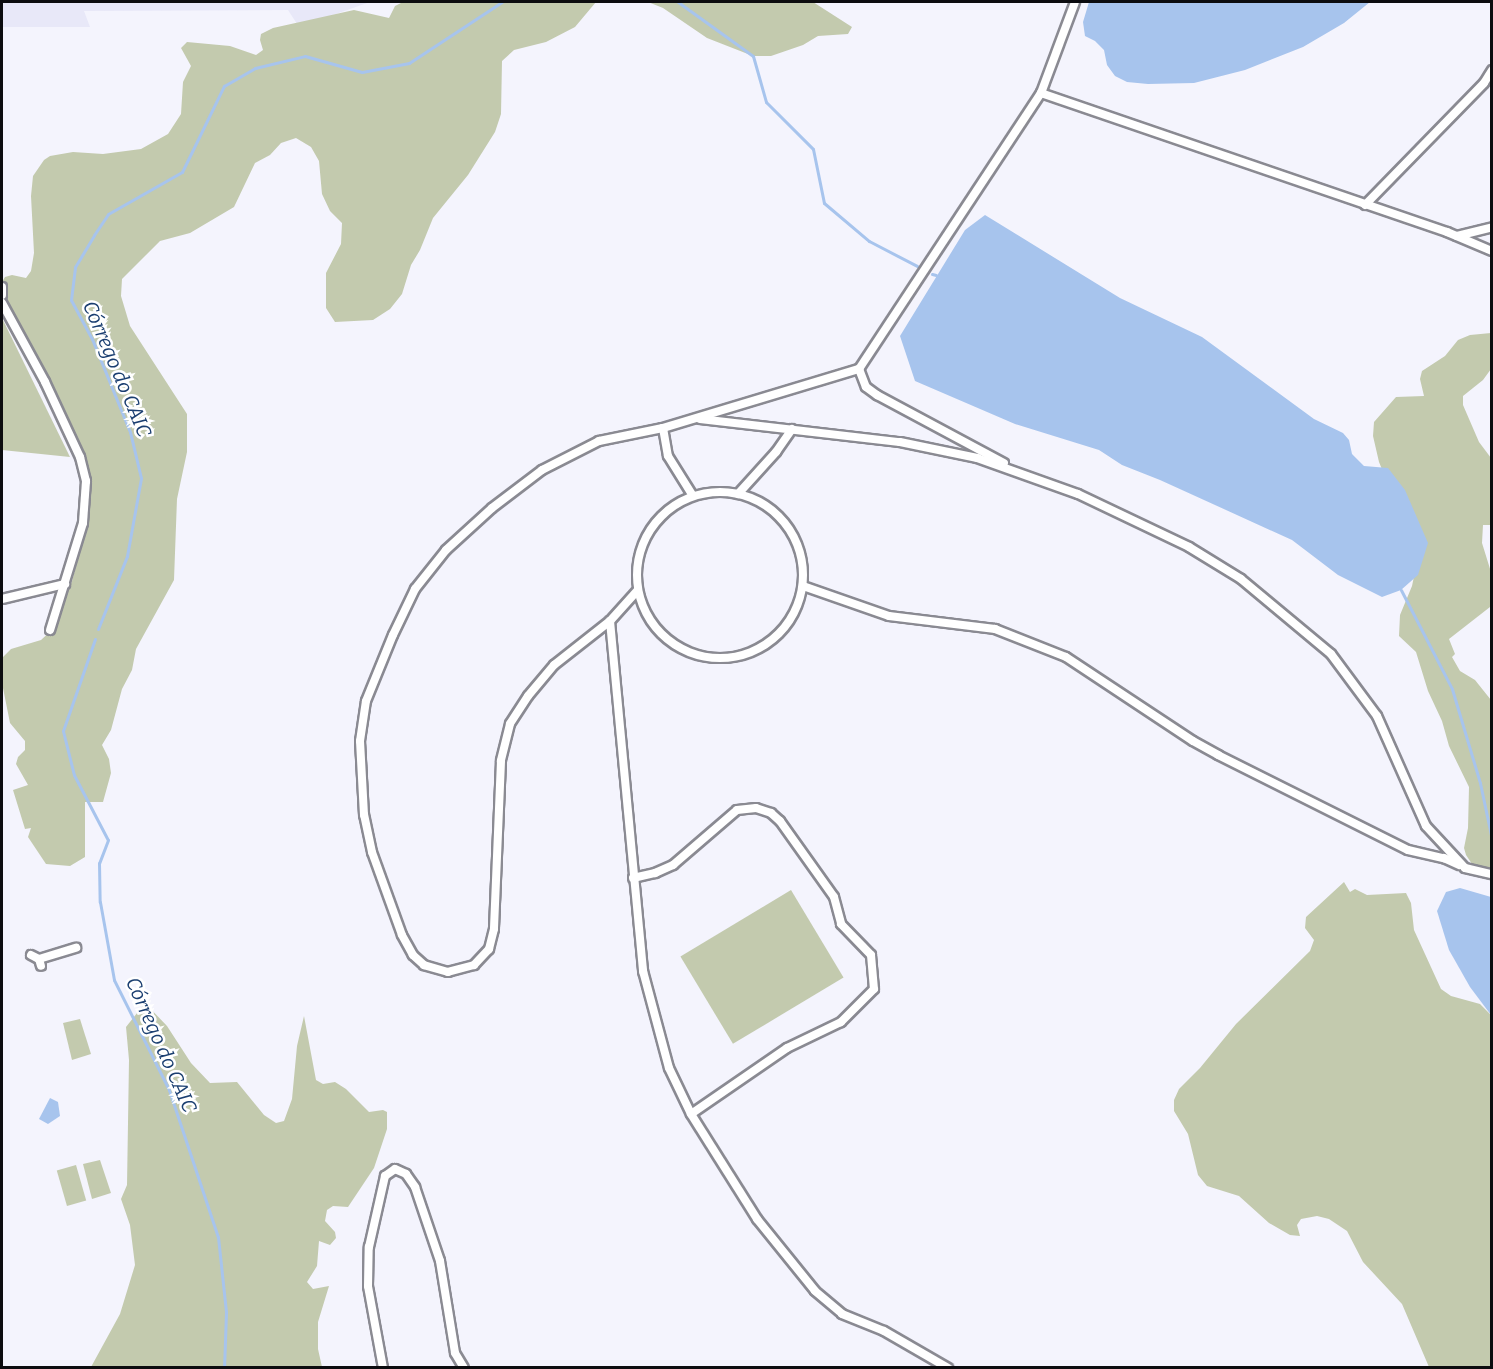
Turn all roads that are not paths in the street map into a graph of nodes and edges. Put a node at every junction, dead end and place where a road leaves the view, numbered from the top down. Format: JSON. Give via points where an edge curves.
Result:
{"nodes":[{"id":1,"x":1075,"y":2,"type":"edge"},
{"id":2,"x":1491,"y":70,"type":"edge"},
{"id":3,"x":1041,"y":93,"type":"junction"},
{"id":4,"x":1365,"y":205,"type":"junction"},
{"id":5,"x":1491,"y":226,"type":"edge"},
{"id":6,"x":1456,"y":236,"type":"junction"},
{"id":7,"x":1491,"y":250,"type":"edge"},
{"id":8,"x":2,"y":287,"type":"edge"},
{"id":9,"x":2,"y":295,"type":"edge"},
{"id":10,"x":2,"y":303,"type":"edge"},
{"id":11,"x":859,"y":369,"type":"junction"},
{"id":12,"x":696,"y":418,"type":"junction"},
{"id":13,"x":663,"y":428,"type":"junction"},
{"id":14,"x":792,"y":429,"type":"junction"},
{"id":15,"x":1025,"y":475,"type":"junction"},
{"id":16,"x":738,"y":494,"type":"junction"},
{"id":17,"x":693,"y":496,"type":"junction"},
{"id":18,"x":65,"y":584,"type":"junction"},
{"id":19,"x":802,"y":586,"type":"junction"},
{"id":20,"x":638,"y":591,"type":"junction"},
{"id":21,"x":2,"y":599,"type":"edge"},
{"id":22,"x":610,"y":621,"type":"junction"},
{"id":23,"x":50,"y":630,"type":"dead end"},
{"id":24,"x":1437,"y":840,"type":"junction"},
{"id":25,"x":1427,"y":853,"type":"junction"},
{"id":26,"x":1465,"y":868,"type":"junction"},
{"id":27,"x":1491,"y":874,"type":"edge"},
{"id":28,"x":633,"y":878,"type":"junction"},
{"id":29,"x":75,"y":948,"type":"dead end"},
{"id":30,"x":37,"y":960,"type":"dead end"},
{"id":31,"x":691,"y":1114,"type":"junction"},
{"id":32,"x":383,"y":1368,"type":"edge"},
{"id":33,"x":464,"y":1368,"type":"edge"},
{"id":34,"x":948,"y":1368,"type":"edge"}],
"edges":[{"from":1,"to":3,"type":"street"},
{"from":2,"to":4,"type":"street","via":[[1484,83]]},
{"from":3,"to":4,"type":"street"},
{"from":3,"to":11,"type":"street"},
{"from":4,"to":6,"type":"street"},
{"from":5,"to":6,"type":"street"},
{"from":6,"to":7,"type":"street"},
{"from":8,"to":9,"type":"street"},
{"from":10,"to":18,"type":"street","via":[[45,382],[84,470],[83,523]]},
{"from":11,"to":12,"type":"street"},
{"from":11,"to":15,"type":"street","via":[[866,387],[877,395]]},
{"from":12,"to":13,"type":"street"},
{"from":12,"to":14,"type":"street"},
{"from":13,"to":17,"type":"street","via":[[668,456]]},
{"from":13,"to":22,"type":"street","via":[[599,441],[542,470],[492,508],[446,550],[422,581],[393,635],[366,701],[360,741],[364,815],[392,914],[413,955],[424,965],[448,972],[474,965],[489,949],[494,929],[501,761],[510,724],[554,665]]},
{"from":14,"to":15,"type":"street","via":[[900,442],[976,458]]},
{"from":14,"to":16,"type":"street"},
{"from":15,"to":24,"type":"street","via":[[1116,510],[1189,547],[1241,579],[1331,654],[1377,716],[1426,826]]},
{"from":16,"to":17,"type":"street","via":[[715,492]]},
{"from":16,"to":19,"type":"street","via":[[761,502],[785,524],[802,561]]},
{"from":17,"to":20,"type":"street","via":[[654,523],[642,544],[636,567]]},
{"from":18,"to":21,"type":"street"},
{"from":18,"to":23,"type":"street"},
{"from":19,"to":20,"type":"street","via":[[795,611],[780,632],[760,648],[735,657],[709,658],[670,641],[646,615]]},
{"from":19,"to":25,"type":"street","via":[[889,616],[995,629],[1066,657],[1218,755],[1408,850]]},
{"from":20,"to":22,"type":"street"},
{"from":22,"to":28,"type":"street"},
{"from":24,"to":25,"type":"street"},
{"from":24,"to":26,"type":"street"},
{"from":25,"to":26,"type":"street"},
{"from":26,"to":27,"type":"street"},
{"from":28,"to":31,"type":"street","via":[[643,971],[669,1068]]},
{"from":28,"to":31,"type":"street","via":[[673,865],[737,810],[756,808],[771,813],[796,842],[834,897],[841,924],[871,956],[874,989],[841,1022],[787,1048]]},
{"from":29,"to":30,"type":"street"},
{"from":31,"to":34,"type":"street","via":[[757,1219],[815,1291],[842,1314],[884,1331]]},
{"from":32,"to":33,"type":"street","via":[[368,1286],[369,1246],[385,1176],[395,1169],[406,1174],[415,1187],[436,1251],[455,1353]]}]}
